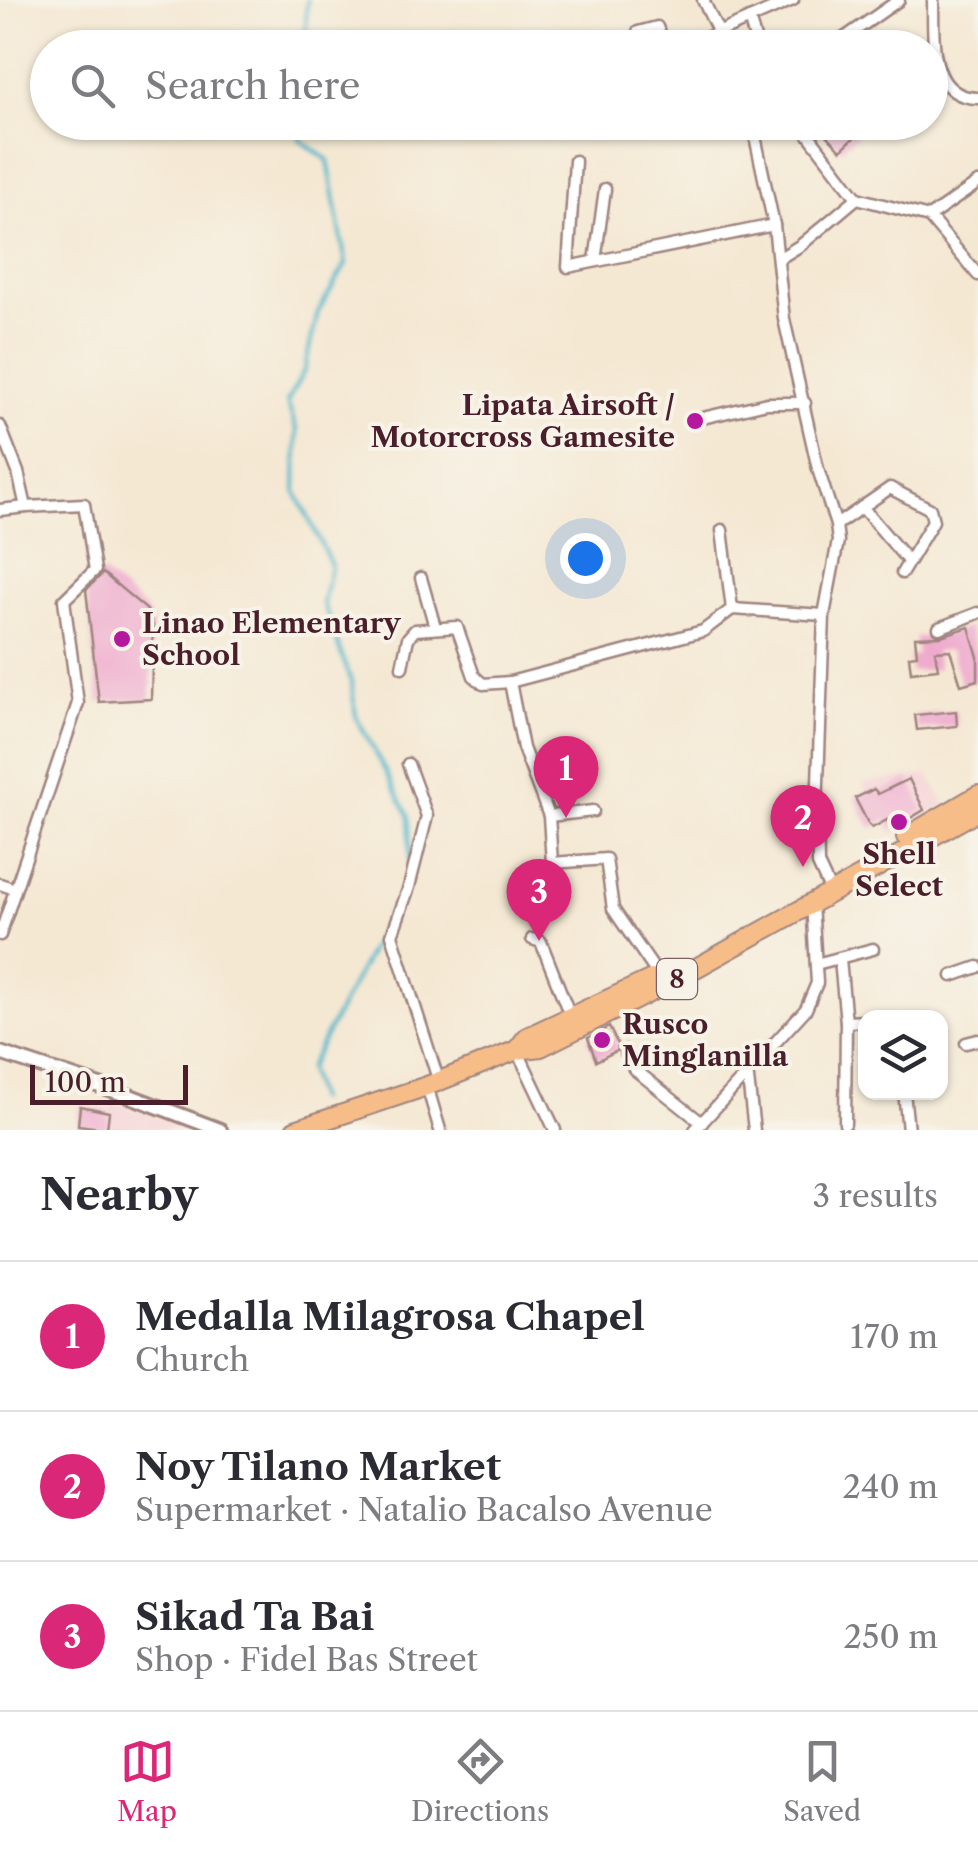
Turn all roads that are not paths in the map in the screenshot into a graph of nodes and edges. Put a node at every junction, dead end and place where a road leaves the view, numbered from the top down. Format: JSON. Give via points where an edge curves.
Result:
{"nodes":[{"id":1,"x":703,"y":0,"type":"edge"},
{"id":2,"x":793,"y":0,"type":"edge"},
{"id":3,"x":899,"y":0,"type":"edge"},
{"id":4,"x":933,"y":0,"type":"edge"},
{"id":5,"x":749,"y":20,"type":"junction"},
{"id":6,"x":720,"y":30,"type":"edge"},
{"id":7,"x":726,"y":30,"type":"edge"},
{"id":8,"x":752,"y":30,"type":"edge"},
{"id":9,"x":856,"y":30,"type":"edge"},
{"id":10,"x":934,"y":30,"type":"edge"},
{"id":11,"x":948,"y":81,"type":"edge"},
{"id":12,"x":978,"y":98,"type":"edge"},
{"id":13,"x":756,"y":140,"type":"edge"},
{"id":14,"x":812,"y":140,"type":"edge"},
{"id":15,"x":576,"y":161,"type":"dead end"},
{"id":16,"x":978,"y":183,"type":"edge"},
{"id":17,"x":605,"y":190,"type":"dead end"},
{"id":18,"x":856,"y":198,"type":"junction"},
{"id":19,"x":930,"y":217,"type":"junction"},
{"id":20,"x":774,"y":224,"type":"junction"},
{"id":21,"x":780,"y":258,"type":"junction"},
{"id":22,"x":595,"y":261,"type":"junction"},
{"id":23,"x":978,"y":275,"type":"edge"},
{"id":24,"x":805,"y":404,"type":"junction"},
{"id":25,"x":698,"y":419,"type":"dead end"},
{"id":26,"x":0,"y":426,"type":"edge"},
{"id":27,"x":26,"y":507,"type":"junction"},
{"id":28,"x":862,"y":507,"type":"junction"},
{"id":29,"x":0,"y":510,"type":"edge"},
{"id":30,"x":836,"y":525,"type":"junction"},
{"id":31,"x":722,"y":530,"type":"dead end"},
{"id":32,"x":908,"y":561,"type":"junction"},
{"id":33,"x":902,"y":573,"type":"dead end"},
{"id":34,"x":422,"y":578,"type":"dead end"},
{"id":35,"x":732,"y":610,"type":"junction"},
{"id":36,"x":978,"y":613,"type":"edge"},
{"id":37,"x":824,"y":615,"type":"junction"},
{"id":38,"x":435,"y":628,"type":"junction"},
{"id":39,"x":939,"y":628,"type":"dead end"},
{"id":40,"x":402,"y":667,"type":"dead end"},
{"id":41,"x":510,"y":682,"type":"junction"},
{"id":42,"x":408,"y":764,"type":"dead end"},
{"id":43,"x":978,"y":796,"type":"edge"},
{"id":44,"x":593,"y":811,"type":"dead end"},
{"id":45,"x":978,"y":811,"type":"edge"},
{"id":46,"x":550,"y":816,"type":"junction"},
{"id":47,"x":0,"y":884,"type":"edge"},
{"id":48,"x":828,"y":887,"type":"junction"},
{"id":49,"x":15,"y":889,"type":"junction"},
{"id":50,"x":812,"y":902,"type":"junction"},
{"id":51,"x":0,"y":935,"type":"edge"},
{"id":52,"x":532,"y":939,"type":"dead end"},
{"id":53,"x":873,"y":949,"type":"dead end"},
{"id":54,"x":840,"y":960,"type":"junction"},
{"id":55,"x":816,"y":964,"type":"junction"},
{"id":56,"x":978,"y":967,"type":"edge"},
{"id":57,"x":658,"y":975,"type":"junction"},
{"id":58,"x":952,"y":976,"type":"dead end"},
{"id":59,"x":571,"y":1018,"type":"junction"},
{"id":60,"x":858,"y":1021,"type":"edge"},
{"id":61,"x":846,"y":1022,"type":"junction"},
{"id":62,"x":516,"y":1050,"type":"junction"},
{"id":63,"x":624,"y":1050,"type":"dead end"},
{"id":64,"x":0,"y":1053,"type":"edge"},
{"id":65,"x":748,"y":1070,"type":"junction"},
{"id":66,"x":433,"y":1084,"type":"junction"},
{"id":67,"x":905,"y":1100,"type":"edge"},
{"id":68,"x":846,"y":1124,"type":"dead end"},
{"id":69,"x":698,"y":1126,"type":"edge"},
{"id":70,"x":220,"y":1130,"type":"edge"},
{"id":71,"x":295,"y":1130,"type":"edge"},
{"id":72,"x":440,"y":1130,"type":"edge"},
{"id":73,"x":554,"y":1130,"type":"edge"},
{"id":74,"x":754,"y":1130,"type":"edge"},
{"id":75,"x":908,"y":1130,"type":"edge"}],
"edges":[{"from":1,"to":6,"type":"street"},
{"from":2,"to":5,"type":"street"},
{"from":3,"to":9,"type":"street"},
{"from":4,"to":10,"type":"street"},
{"from":5,"to":7,"type":"street"},
{"from":5,"to":8,"type":"street"},
{"from":11,"to":12,"type":"street","via":[[958,93]]},
{"from":13,"to":20,"type":"street"},
{"from":14,"to":18,"type":"street"},
{"from":15,"to":22,"type":"street","via":[[568,266]]},
{"from":16,"to":19,"type":"street"},
{"from":17,"to":22,"type":"street"},
{"from":18,"to":19,"type":"street"},
{"from":18,"to":21,"type":"street"},
{"from":19,"to":23,"type":"street"},
{"from":20,"to":21,"type":"street"},
{"from":20,"to":22,"type":"street"},
{"from":21,"to":24,"type":"street","via":[[784,318]]},
{"from":24,"to":25,"type":"street","via":[[766,403]]},
{"from":24,"to":30,"type":"street"},
{"from":26,"to":27,"type":"street"},
{"from":27,"to":29,"type":"street"},
{"from":27,"to":49,"type":"street","via":[[84,504],[95,570],[64,600],[78,703]]},
{"from":28,"to":30,"type":"street"},
{"from":28,"to":32,"type":"street"},
{"from":28,"to":32,"type":"street","via":[[893,488],[930,509],[933,520]]},
{"from":30,"to":37,"type":"street"},
{"from":31,"to":35,"type":"street"},
{"from":32,"to":33,"type":"street"},
{"from":34,"to":38,"type":"street"},
{"from":35,"to":37,"type":"street"},
{"from":35,"to":41,"type":"street","via":[[703,631]]},
{"from":36,"to":39,"type":"street"},
{"from":37,"to":48,"type":"street","via":[[817,829],[818,864]]},
{"from":38,"to":40,"type":"street","via":[[415,630],[408,638]]},
{"from":38,"to":41,"type":"street","via":[[459,628],[478,681]]},
{"from":41,"to":46,"type":"street","via":[[523,748]]},
{"from":42,"to":66,"type":"street","via":[[426,820],[392,935]]},
{"from":43,"to":48,"type":"highway","number":"8"},
{"from":44,"to":46,"type":"street"},
{"from":45,"to":48,"type":"highway","number":"8"},
{"from":46,"to":57,"type":"street","via":[[553,864],[606,860],[613,909]]},
{"from":47,"to":49,"type":"street"},
{"from":48,"to":50,"type":"highway","number":"8"},
{"from":48,"to":57,"type":"highway","number":"8"},
{"from":49,"to":51,"type":"street"},
{"from":50,"to":55,"type":"street"},
{"from":50,"to":62,"type":"highway","number":"8","via":[[576,1030]]},
{"from":52,"to":59,"type":"street","via":[[541,942]]},
{"from":53,"to":54,"type":"street"},
{"from":54,"to":55,"type":"street"},
{"from":54,"to":61,"type":"street"},
{"from":55,"to":65,"type":"street","via":[[806,1010]]},
{"from":56,"to":58,"type":"street"},
{"from":57,"to":59,"type":"highway","number":"8"},
{"from":59,"to":62,"type":"highway","number":"8","via":[[527,1036]]},
{"from":60,"to":61,"type":"street"},
{"from":61,"to":68,"type":"street"},
{"from":62,"to":66,"type":"highway","number":"8"},
{"from":62,"to":73,"type":"street"},
{"from":63,"to":69,"type":"street","via":[[634,1069]]},
{"from":64,"to":70,"type":"street"},
{"from":65,"to":69,"type":"street"},
{"from":65,"to":74,"type":"street"},
{"from":66,"to":71,"type":"highway","number":"8"},
{"from":66,"to":72,"type":"street"},
{"from":67,"to":75,"type":"street"}]}
